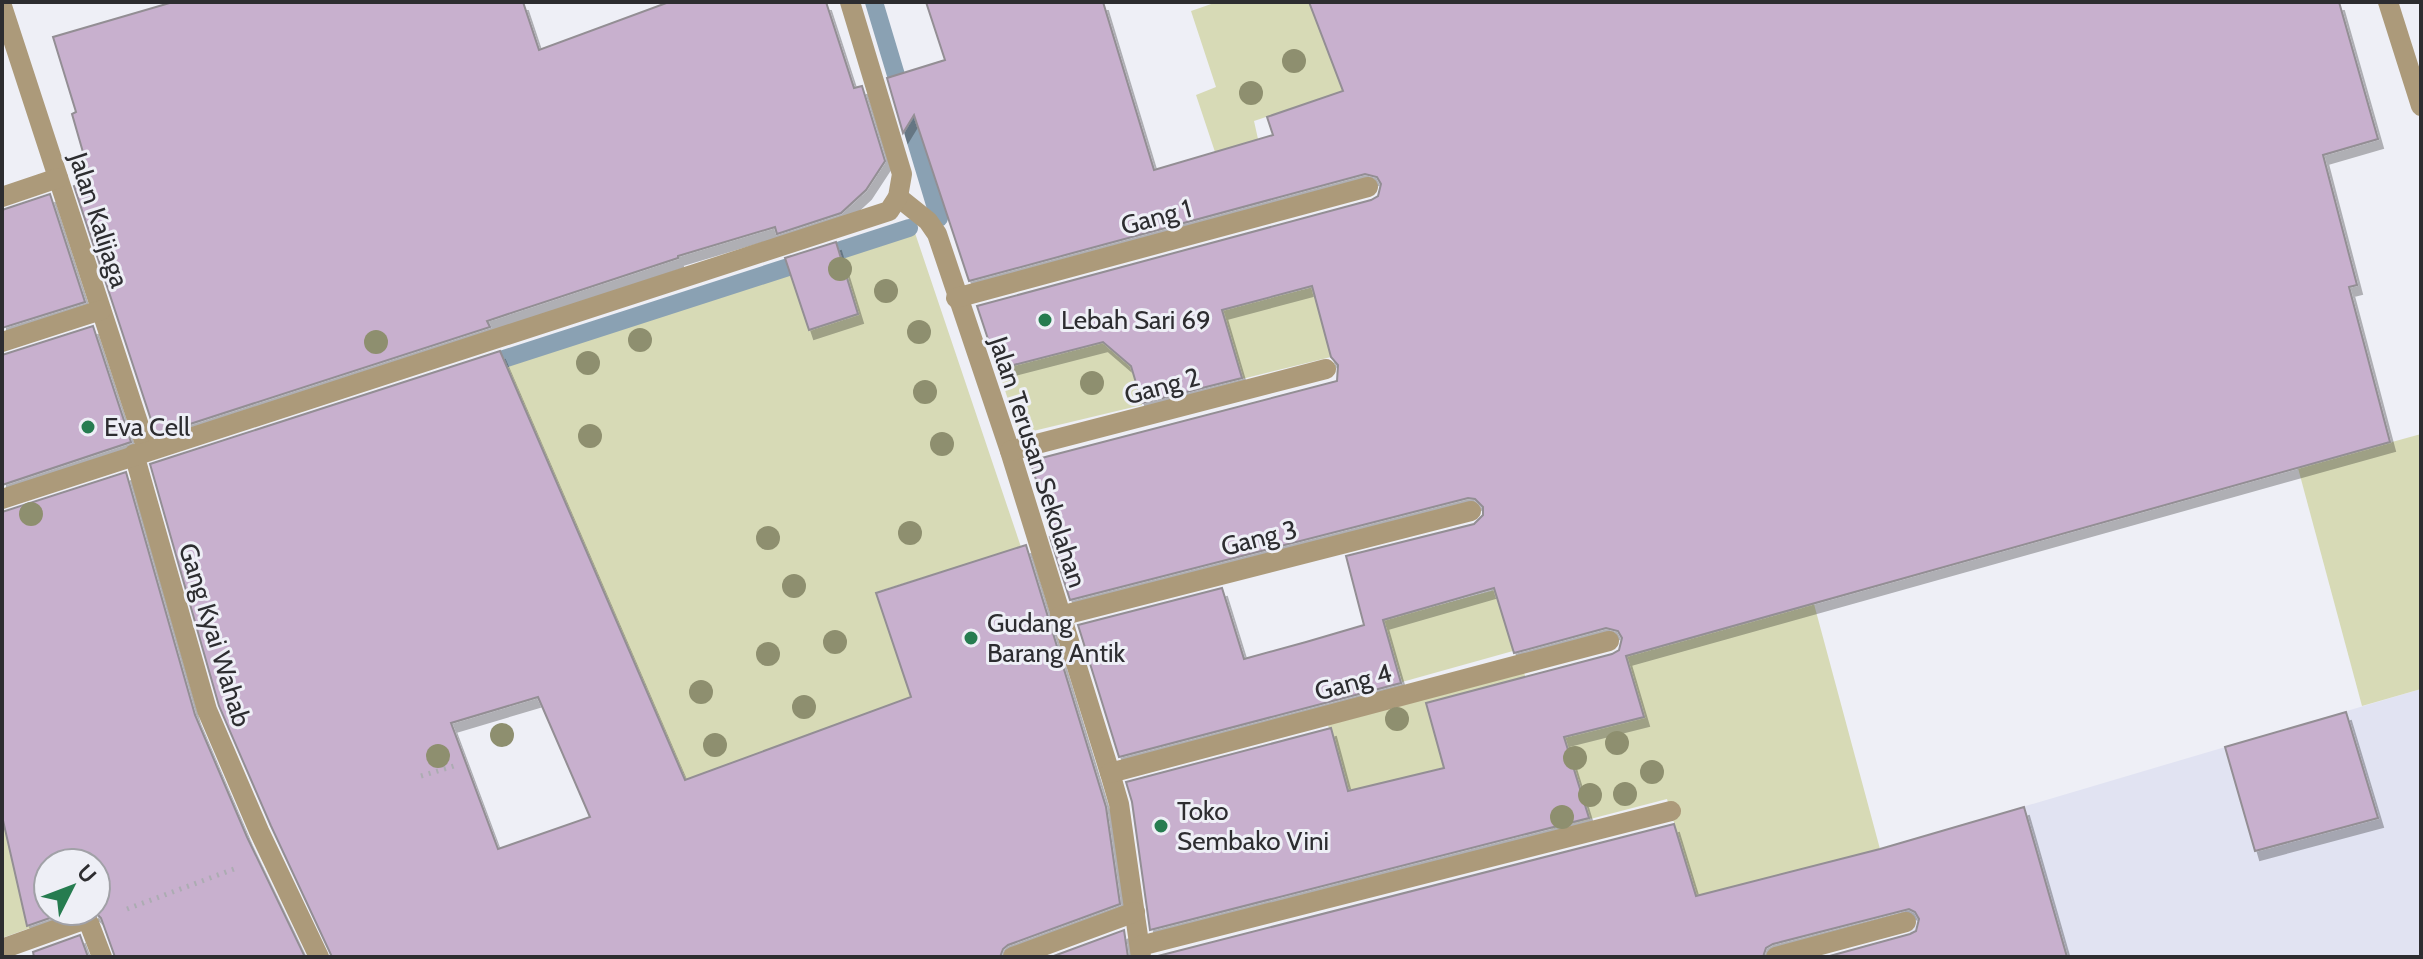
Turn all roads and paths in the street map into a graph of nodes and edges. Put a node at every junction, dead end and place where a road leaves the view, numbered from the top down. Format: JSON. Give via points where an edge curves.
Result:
{"nodes":[{"id":1,"x":850,"y":2,"type":"edge"},
{"id":2,"x":2388,"y":2,"type":"edge"},
{"id":3,"x":2,"y":6,"type":"edge"},
{"id":4,"x":2421,"y":106,"type":"edge"},
{"id":5,"x":58,"y":178,"type":"junction"},
{"id":6,"x":1368,"y":187,"type":"dead end"},
{"id":7,"x":2,"y":197,"type":"edge"},
{"id":8,"x":898,"y":197,"type":"junction"},
{"id":9,"x":956,"y":298,"type":"junction"},
{"id":10,"x":101,"y":310,"type":"junction"},
{"id":11,"x":2,"y":342,"type":"edge"},
{"id":12,"x":1326,"y":369,"type":"dead end"},
{"id":13,"x":1010,"y":451,"type":"junction"},
{"id":14,"x":140,"y":452,"type":"junction"},
{"id":15,"x":2,"y":499,"type":"edge"},
{"id":16,"x":1471,"y":511,"type":"dead end"},
{"id":17,"x":1060,"y":616,"type":"junction"},
{"id":18,"x":1609,"y":641,"type":"dead end"},
{"id":19,"x":454,"y":766,"type":"dead end"},
{"id":20,"x":1110,"y":773,"type":"junction"},
{"id":21,"x":421,"y":776,"type":"dead end"},
{"id":22,"x":1671,"y":811,"type":"dead end"},
{"id":23,"x":271,"y":856,"type":"junction"},
{"id":24,"x":1135,"y":912,"type":"junction"},
{"id":25,"x":112,"y":915,"type":"edge"},
{"id":26,"x":1906,"y":922,"type":"dead end"},
{"id":27,"x":63,"y":927,"type":"edge"},
{"id":28,"x":91,"y":927,"type":"edge"},
{"id":29,"x":2,"y":949,"type":"edge"},
{"id":30,"x":1140,"y":951,"type":"edge"},
{"id":31,"x":102,"y":957,"type":"edge"},
{"id":32,"x":319,"y":957,"type":"edge"},
{"id":33,"x":1013,"y":957,"type":"edge"},
{"id":34,"x":1776,"y":957,"type":"edge"}],
"edges":[{"from":1,"to":8,"type":"street","via":[[902,174]]},
{"from":2,"to":4,"type":"street"},
{"from":3,"to":5,"type":"street","name":"Jalan Kalijaga"},
{"from":5,"to":7,"type":"street"},
{"from":5,"to":10,"type":"street","name":"Jalan Kalijaga"},
{"from":6,"to":9,"type":"street","name":"Gang 1"},
{"from":8,"to":9,"type":"street","name":"Jalan Terusan Sekolahan","via":[[937,234]]},
{"from":8,"to":14,"type":"street","via":[[881,215]]},
{"from":9,"to":13,"type":"street","name":"Jalan Terusan Sekolahan"},
{"from":10,"to":11,"type":"street"},
{"from":10,"to":14,"type":"street","name":"Jalan Kalijaga"},
{"from":12,"to":13,"type":"street","name":"Gang 2"},
{"from":13,"to":17,"type":"street","name":"Jalan Terusan Sekolahan"},
{"from":14,"to":15,"type":"street"},
{"from":14,"to":23,"type":"street","name":"Gang Kyai Wahab","via":[[207,710]]},
{"from":16,"to":17,"type":"street","name":"Gang 3"},
{"from":17,"to":20,"type":"street","name":"Jalan Terusan Sekolahan"},
{"from":18,"to":20,"type":"street","name":"Gang 4"},
{"from":19,"to":21,"type":"path"},
{"from":20,"to":24,"type":"street","name":"Jalan Terusan Sekolahan"},
{"from":22,"to":30,"type":"street"},
{"from":23,"to":25,"type":"path"},
{"from":23,"to":32,"type":"street","name":"Gang Kyai Wahab"},
{"from":24,"to":30,"type":"street","name":"Jalan Terusan Sekolahan"},
{"from":24,"to":33,"type":"street"},
{"from":26,"to":34,"type":"street"},
{"from":27,"to":29,"type":"street"},
{"from":28,"to":31,"type":"street"}]}
